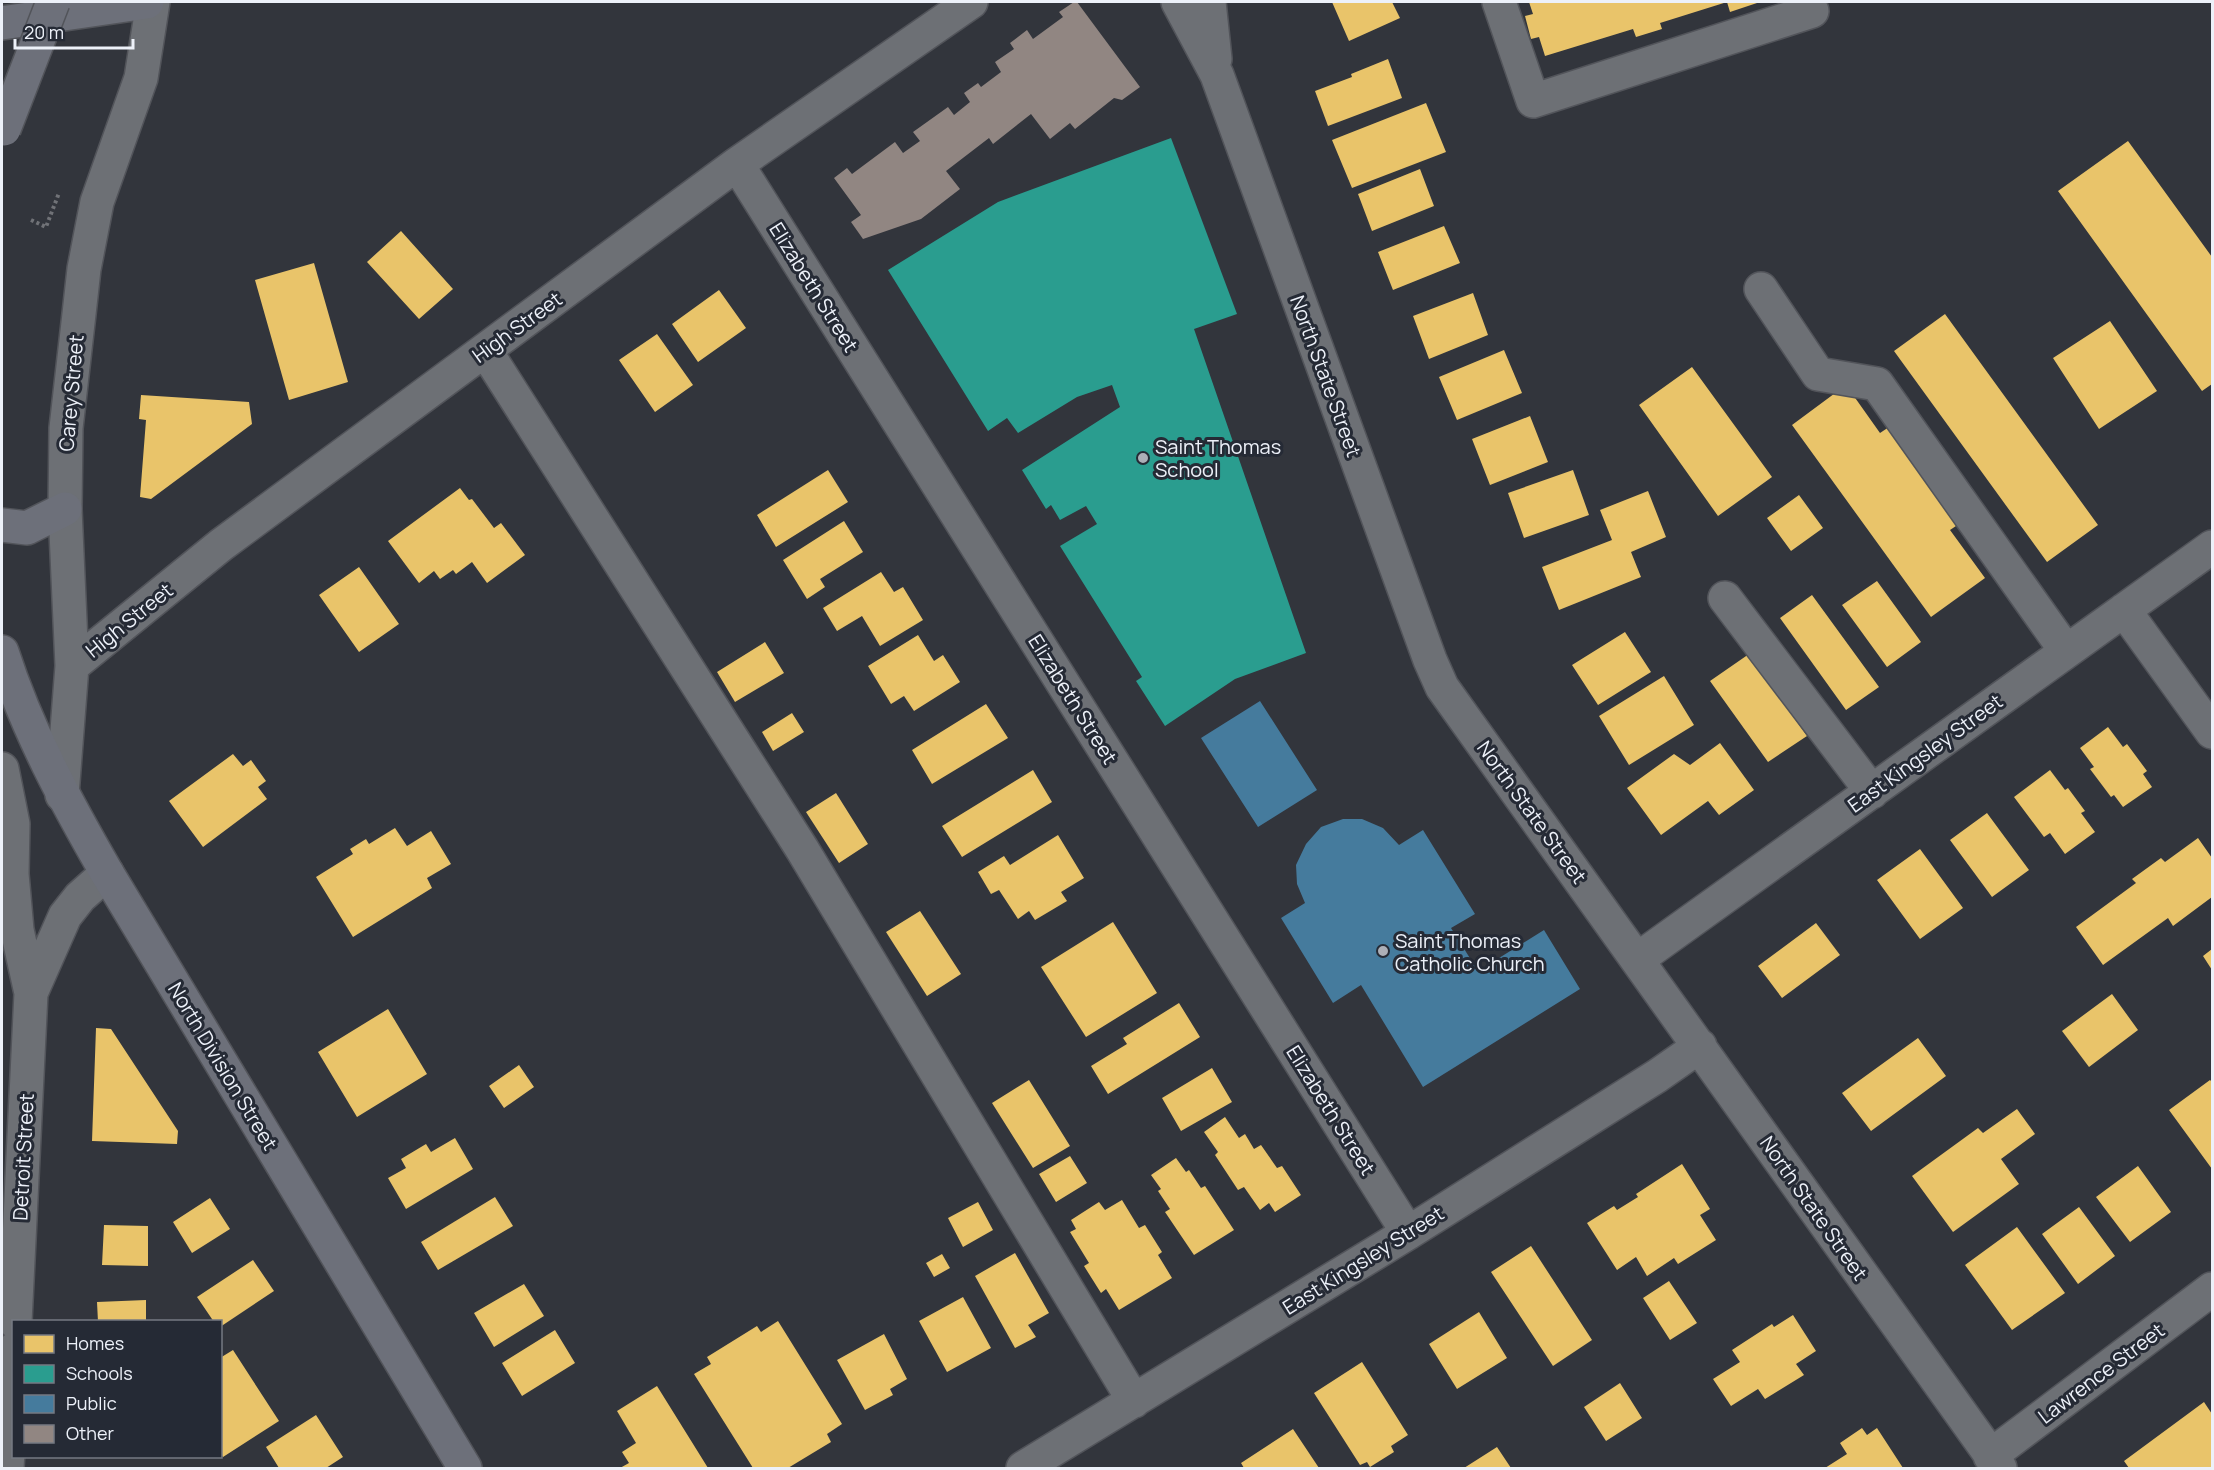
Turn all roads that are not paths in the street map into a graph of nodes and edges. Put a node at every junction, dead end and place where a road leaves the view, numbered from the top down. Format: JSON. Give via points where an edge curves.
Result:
{"nodes":[{"id":1,"x":53,"y":2,"type":"edge"},
{"id":2,"x":147,"y":2,"type":"edge"},
{"id":3,"x":153,"y":2,"type":"edge"},
{"id":4,"x":971,"y":2,"type":"edge"},
{"id":5,"x":1178,"y":2,"type":"edge"},
{"id":6,"x":1209,"y":2,"type":"edge"},
{"id":7,"x":1498,"y":2,"type":"edge"},
{"id":8,"x":1812,"y":10,"type":"dead end"},
{"id":9,"x":2,"y":23,"type":"edge"},
{"id":10,"x":1216,"y":75,"type":"junction"},
{"id":11,"x":2,"y":134,"type":"edge"},
{"id":12,"x":737,"y":164,"type":"junction"},
{"id":13,"x":1761,"y":289,"type":"dead end"},
{"id":14,"x":484,"y":350,"type":"junction"},
{"id":15,"x":65,"y":509,"type":"junction"},
{"id":16,"x":2,"y":525,"type":"edge"},
{"id":17,"x":2212,"y":547,"type":"edge"},
{"id":18,"x":1725,"y":598,"type":"dead end"},
{"id":19,"x":2124,"y":610,"type":"junction"},
{"id":20,"x":2066,"y":651,"type":"junction"},
{"id":21,"x":2,"y":652,"type":"edge"},
{"id":22,"x":72,"y":666,"type":"junction"},
{"id":23,"x":2212,"y":732,"type":"edge"},
{"id":24,"x":2,"y":769,"type":"edge"},
{"id":25,"x":1872,"y":792,"type":"junction"},
{"id":26,"x":62,"y":795,"type":"junction"},
{"id":27,"x":106,"y":873,"type":"junction"},
{"id":28,"x":1638,"y":959,"type":"junction"},
{"id":29,"x":31,"y":993,"type":"junction"},
{"id":30,"x":1700,"y":1046,"type":"junction"},
{"id":31,"x":1408,"y":1233,"type":"junction"},
{"id":32,"x":2212,"y":1289,"type":"edge"},
{"id":33,"x":15,"y":1320,"type":"edge"},
{"id":34,"x":12,"y":1389,"type":"edge"},
{"id":35,"x":1134,"y":1401,"type":"junction"},
{"id":36,"x":1995,"y":1462,"type":"edge"},
{"id":37,"x":8,"y":1468,"type":"edge"},
{"id":38,"x":465,"y":1468,"type":"edge"},
{"id":39,"x":1023,"y":1468,"type":"edge"}],
"edges":[{"from":1,"to":11,"type":"main road","bridge":true},
{"from":2,"to":9,"type":"main road"},
{"from":3,"to":15,"type":"street","name":"Carey Street","via":[[141,78],[97,202],[84,269],[66,428]]},
{"from":4,"to":12,"type":"street","name":"High Street"},
{"from":5,"to":10,"type":"street"},
{"from":6,"to":10,"type":"street"},
{"from":7,"to":8,"type":"street","via":[[1533,101]]},
{"from":10,"to":28,"type":"street","name":"North State Street","via":[[1442,687]]},
{"from":12,"to":14,"type":"street","name":"High Street"},
{"from":12,"to":31,"type":"street","name":"Elizabeth Street"},
{"from":13,"to":20,"type":"street","via":[[1818,374],[1877,384]]},
{"from":14,"to":22,"type":"street","name":"High Street","via":[[221,545]]},
{"from":14,"to":35,"type":"street","via":[[802,849]]},
{"from":15,"to":16,"type":"main road","via":[[27,528]]},
{"from":15,"to":22,"type":"street","name":"Carey Street"},
{"from":17,"to":19,"type":"street","name":"East Kingsley Street"},
{"from":18,"to":25,"type":"street"},
{"from":19,"to":20,"type":"street","name":"East Kingsley Street"},
{"from":19,"to":23,"type":"street"},
{"from":20,"to":25,"type":"street","name":"East Kingsley Street"},
{"from":21,"to":26,"type":"main road","name":"North Division Street"},
{"from":22,"to":26,"type":"street","name":"Carey Street"},
{"from":24,"to":29,"type":"street","name":"Detroit Street","via":[[13,824],[17,930]]},
{"from":25,"to":28,"type":"street","name":"East Kingsley Street"},
{"from":26,"to":27,"type":"main road","name":"North Division Street"},
{"from":27,"to":29,"type":"street","name":"Detroit Street","via":[[65,916]]},
{"from":27,"to":38,"type":"main road","name":"North Division Street"},
{"from":28,"to":30,"type":"street","name":"North State Street"},
{"from":29,"to":33,"type":"street","name":"Detroit Street"},
{"from":30,"to":31,"type":"street","name":"East Kingsley Street"},
{"from":30,"to":36,"type":"street","name":"North State Street"},
{"from":31,"to":35,"type":"street","name":"East Kingsley Street"},
{"from":32,"to":36,"type":"street","name":"Lawrence Street"},
{"from":34,"to":37,"type":"street"},
{"from":35,"to":39,"type":"street","name":"East Kingsley Street"}]}
